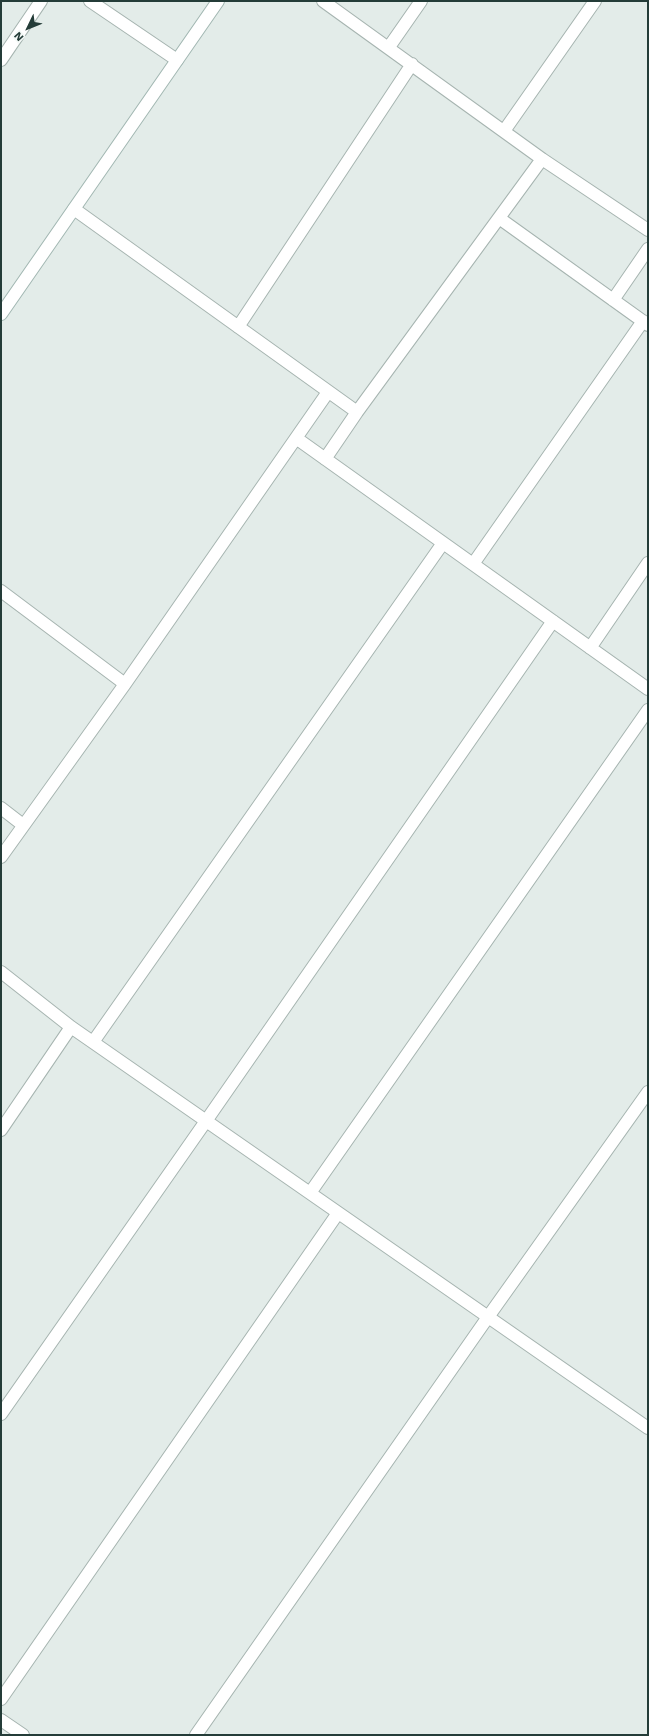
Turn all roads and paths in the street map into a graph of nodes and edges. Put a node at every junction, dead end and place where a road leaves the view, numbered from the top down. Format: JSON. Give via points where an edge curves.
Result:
{"nodes":[{"id":1,"x":41,"y":1,"type":"edge"},
{"id":2,"x":90,"y":1,"type":"edge"},
{"id":3,"x":218,"y":1,"type":"edge"},
{"id":4,"x":323,"y":1,"type":"edge"},
{"id":5,"x":421,"y":1,"type":"edge"},
{"id":6,"x":595,"y":1,"type":"edge"},
{"id":7,"x":389,"y":47,"type":"junction"},
{"id":8,"x":1,"y":60,"type":"edge"},
{"id":9,"x":178,"y":60,"type":"junction"},
{"id":10,"x":412,"y":64,"type":"junction"},
{"id":11,"x":504,"y":131,"type":"junction"},
{"id":12,"x":542,"y":159,"type":"junction"},
{"id":13,"x":74,"y":209,"type":"junction"},
{"id":14,"x":499,"y":218,"type":"junction"},
{"id":15,"x":648,"y":230,"type":"edge"},
{"id":16,"x":648,"y":249,"type":"edge"},
{"id":17,"x":613,"y":300,"type":"junction"},
{"id":18,"x":1,"y":314,"type":"edge"},
{"id":19,"x":646,"y":323,"type":"edge"},
{"id":20,"x":238,"y":327,"type":"junction"},
{"id":21,"x":328,"y":392,"type":"junction"},
{"id":22,"x":356,"y":412,"type":"junction"},
{"id":23,"x":296,"y":438,"type":"junction"},
{"id":24,"x":325,"y":459,"type":"junction"},
{"id":25,"x":443,"y":543,"type":"junction"},
{"id":26,"x":648,"y":563,"type":"edge"},
{"id":27,"x":473,"y":564,"type":"junction"},
{"id":28,"x":1,"y":591,"type":"edge"},
{"id":29,"x":553,"y":621,"type":"junction"},
{"id":30,"x":590,"y":648,"type":"junction"},
{"id":31,"x":125,"y":684,"type":"junction"},
{"id":32,"x":648,"y":689,"type":"edge"},
{"id":33,"x":648,"y":710,"type":"edge"},
{"id":34,"x":1,"y":808,"type":"edge"},
{"id":35,"x":23,"y":825,"type":"junction"},
{"id":36,"x":1,"y":857,"type":"edge"},
{"id":37,"x":1,"y":972,"type":"edge"},
{"id":38,"x":71,"y":1027,"type":"junction"},
{"id":39,"x":93,"y":1042,"type":"junction"},
{"id":40,"x":648,"y":1092,"type":"edge"},
{"id":41,"x":206,"y":1121,"type":"junction"},
{"id":42,"x":1,"y":1130,"type":"edge"},
{"id":43,"x":310,"y":1193,"type":"junction"},
{"id":44,"x":338,"y":1212,"type":"junction"},
{"id":45,"x":488,"y":1317,"type":"junction"},
{"id":46,"x":1,"y":1414,"type":"edge"},
{"id":47,"x":648,"y":1428,"type":"edge"},
{"id":48,"x":1,"y":1699,"type":"edge"},
{"id":49,"x":1,"y":1720,"type":"edge"},
{"id":50,"x":23,"y":1735,"type":"edge"},
{"id":51,"x":196,"y":1735,"type":"edge"}],
"edges":[{"from":1,"to":8,"type":"street"},
{"from":2,"to":9,"type":"street"},
{"from":3,"to":9,"type":"street"},
{"from":4,"to":7,"type":"street"},
{"from":5,"to":7,"type":"street"},
{"from":6,"to":11,"type":"street"},
{"from":7,"to":10,"type":"street"},
{"from":9,"to":13,"type":"street"},
{"from":10,"to":11,"type":"street"},
{"from":10,"to":20,"type":"street"},
{"from":11,"to":12,"type":"street"},
{"from":12,"to":14,"type":"street"},
{"from":12,"to":15,"type":"street"},
{"from":13,"to":18,"type":"street"},
{"from":13,"to":20,"type":"street"},
{"from":14,"to":17,"type":"street"},
{"from":14,"to":22,"type":"street"},
{"from":16,"to":17,"type":"street"},
{"from":17,"to":19,"type":"street"},
{"from":19,"to":27,"type":"street"},
{"from":20,"to":21,"type":"street"},
{"from":21,"to":22,"type":"street"},
{"from":21,"to":23,"type":"street"},
{"from":22,"to":24,"type":"street"},
{"from":23,"to":24,"type":"street"},
{"from":23,"to":31,"type":"street"},
{"from":24,"to":25,"type":"street"},
{"from":25,"to":27,"type":"street"},
{"from":25,"to":39,"type":"street"},
{"from":26,"to":30,"type":"street"},
{"from":27,"to":29,"type":"street"},
{"from":28,"to":31,"type":"street"},
{"from":29,"to":30,"type":"street"},
{"from":29,"to":41,"type":"street"},
{"from":30,"to":32,"type":"street"},
{"from":31,"to":35,"type":"street"},
{"from":33,"to":43,"type":"street"},
{"from":34,"to":35,"type":"street"},
{"from":35,"to":36,"type":"street"},
{"from":37,"to":38,"type":"street"},
{"from":38,"to":39,"type":"street"},
{"from":38,"to":42,"type":"street"},
{"from":39,"to":41,"type":"street"},
{"from":40,"to":45,"type":"street"},
{"from":41,"to":43,"type":"street"},
{"from":41,"to":46,"type":"street"},
{"from":43,"to":44,"type":"street"},
{"from":44,"to":45,"type":"street"},
{"from":44,"to":48,"type":"street"},
{"from":45,"to":47,"type":"street"},
{"from":45,"to":51,"type":"street"},
{"from":49,"to":50,"type":"street"}]}
